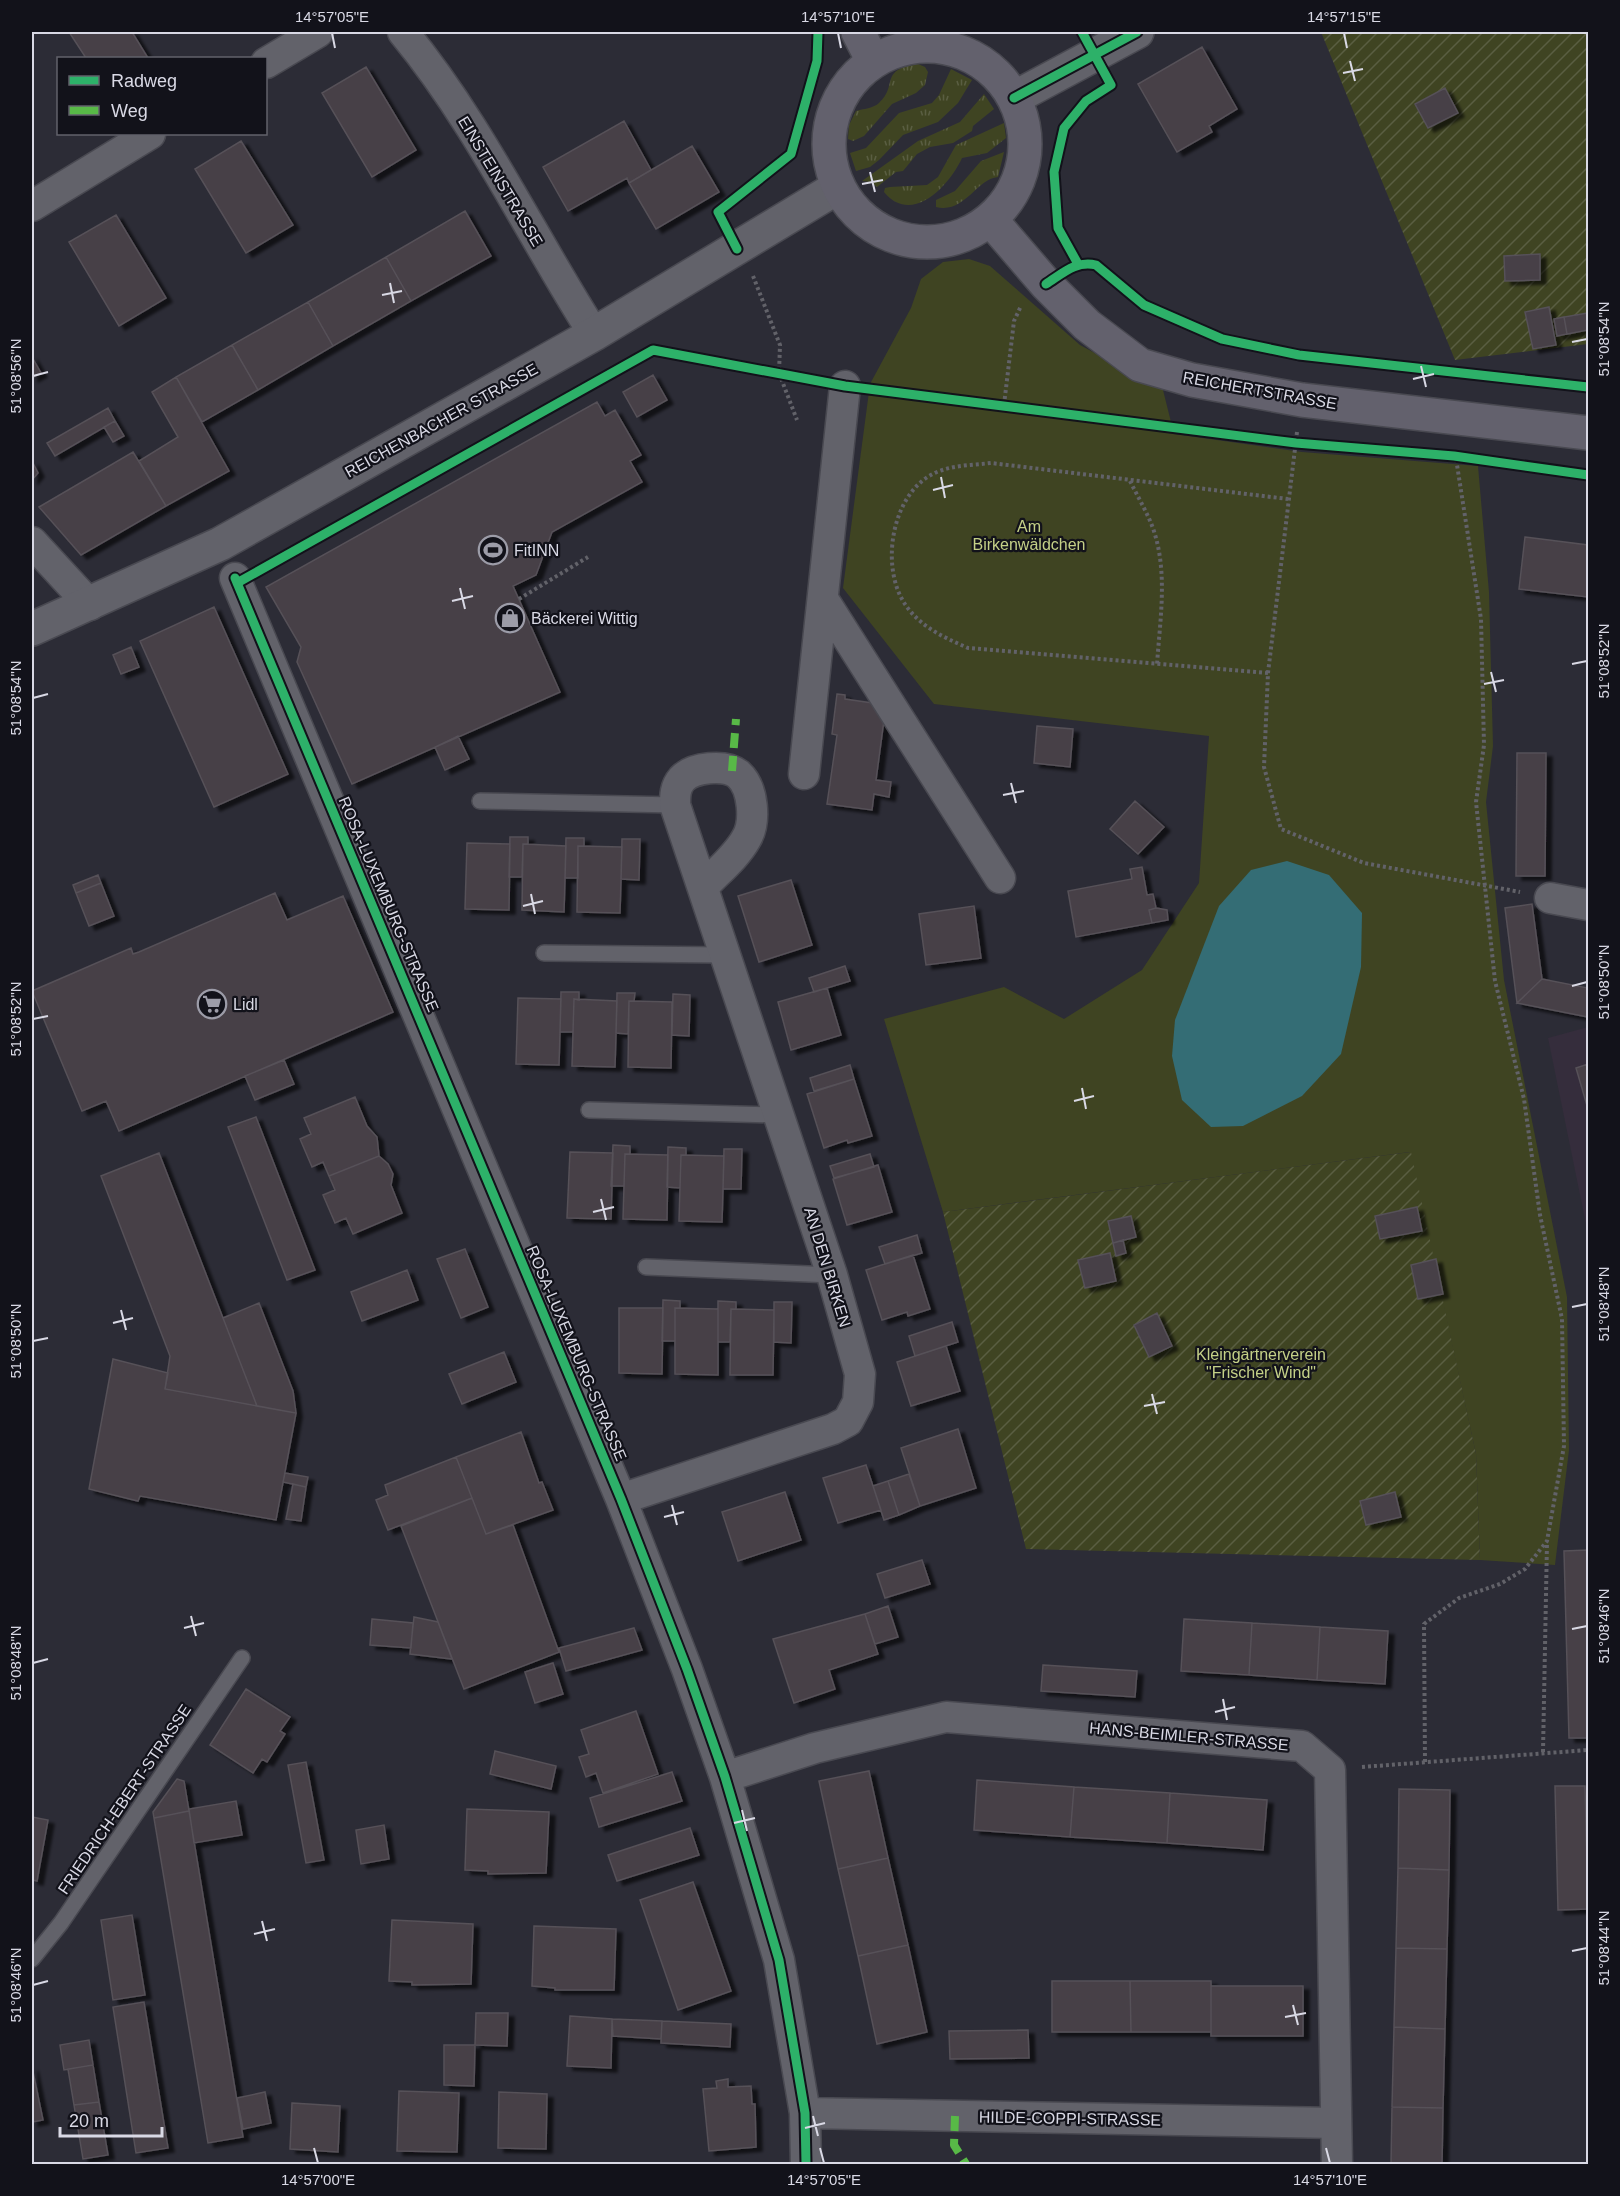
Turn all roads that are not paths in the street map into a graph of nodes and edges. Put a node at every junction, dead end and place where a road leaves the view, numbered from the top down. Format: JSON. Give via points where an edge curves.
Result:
{"nodes":[{"id":1,"x":318,"y":32,"type":"edge"},
{"id":2,"x":403,"y":32,"type":"edge"},
{"id":3,"x":858,"y":32,"type":"edge"},
{"id":4,"x":1137,"y":32,"type":"edge"},
{"id":5,"x":873,"y":61,"type":"junction"},
{"id":6,"x":267,"y":62,"type":"edge"},
{"id":7,"x":1014,"y":98,"type":"junction"},
{"id":8,"x":148,"y":135,"type":"edge"},
{"id":9,"x":838,"y":187,"type":"junction"},
{"id":10,"x":32,"y":206,"type":"edge"},
{"id":11,"x":991,"y":220,"type":"junction"},
{"id":12,"x":594,"y":334,"type":"junction"},
{"id":13,"x":845,"y":386,"type":"road end"},
{"id":14,"x":1588,"y":433,"type":"edge"},
{"id":15,"x":32,"y":542,"type":"edge"},
{"id":16,"x":236,"y":581,"type":"road end"},
{"id":17,"x":823,"y":599,"type":"junction"},
{"id":18,"x":90,"y":605,"type":"junction"},
{"id":19,"x":32,"y":629,"type":"edge"},
{"id":20,"x":804,"y":774,"type":"dead end"},
{"id":21,"x":480,"y":801,"type":"dead end"},
{"id":22,"x":675,"y":805,"type":"junction"},
{"id":23,"x":1000,"y":878,"type":"dead end"},
{"id":24,"x":703,"y":887,"type":"junction"},
{"id":25,"x":1550,"y":898,"type":"road end"},
{"id":26,"x":1588,"y":905,"type":"edge"},
{"id":27,"x":544,"y":953,"type":"dead end"},
{"id":28,"x":724,"y":955,"type":"junction"},
{"id":29,"x":589,"y":1110,"type":"dead end"},
{"id":30,"x":778,"y":1115,"type":"junction"},
{"id":31,"x":646,"y":1268,"type":"dead end"},
{"id":32,"x":832,"y":1275,"type":"junction"},
{"id":33,"x":621,"y":1499,"type":"junction"},
{"id":34,"x":242,"y":1658,"type":"dead end"},
{"id":35,"x":724,"y":1777,"type":"junction"},
{"id":36,"x":32,"y":1959,"type":"edge"},
{"id":37,"x":805,"y":2113,"type":"junction"},
{"id":38,"x":1335,"y":2123,"type":"junction"},
{"id":39,"x":806,"y":2164,"type":"edge"},
{"id":40,"x":1337,"y":2164,"type":"edge"}],
"edges":[{"from":1,"to":6,"type":"street"},
{"from":2,"to":12,"type":"street","name":"EINSTEINSTRASSE","via":[[489,154]]},
{"from":3,"to":5,"type":"main road"},
{"from":4,"to":7,"type":"street"},
{"from":5,"to":7,"type":"main road","via":[[903,48],[936,46],[967,54],[994,72]]},
{"from":5,"to":9,"type":"main road","via":[[852,80],[836,104],[829,132],[829,160]]},
{"from":7,"to":11,"type":"main road","via":[[1025,129],[1024,163],[1012,194]]},
{"from":8,"to":10,"type":"street"},
{"from":9,"to":11,"type":"main road","via":[[861,217],[876,229],[902,240],[934,243],[964,236]]},
{"from":9,"to":12,"type":"street","name":"REICHENBACHER STRASSE"},
{"from":11,"to":14,"type":"main road","name":"REICHERTSTRASSE","via":[[1086,325],[1140,365],[1192,380],[1302,400]]},
{"from":12,"to":18,"type":"street","name":"REICHENBACHER STRASSE","via":[[220,544]]},
{"from":13,"to":17,"type":"street"},
{"from":15,"to":18,"type":"street"},
{"from":16,"to":33,"type":"street","name":"ROSA-LUXEMBURG-STRASSE"},
{"from":17,"to":20,"type":"street"},
{"from":17,"to":23,"type":"street"},
{"from":18,"to":19,"type":"street","name":"REICHENBACHER STRASSE"},
{"from":21,"to":22,"type":"lane"},
{"from":22,"to":24,"type":"street","name":"AN DEN BIRKEN"},
{"from":22,"to":24,"type":"street","via":[[675,791],[683,778],[696,771],[732,771],[740,775],[746,786],[752,809],[747,838]]},
{"from":24,"to":28,"type":"street","name":"AN DEN BIRKEN"},
{"from":25,"to":26,"type":"street"},
{"from":27,"to":28,"type":"lane"},
{"from":28,"to":30,"type":"street","name":"AN DEN BIRKEN"},
{"from":29,"to":30,"type":"lane"},
{"from":30,"to":32,"type":"street","name":"AN DEN BIRKEN"},
{"from":31,"to":32,"type":"lane"},
{"from":32,"to":33,"type":"street","name":"AN DEN BIRKEN","via":[[860,1374],[858,1402],[848,1420],[833,1429]]},
{"from":33,"to":35,"type":"street","name":"ROSA-LUXEMBURG-STRASSE"},
{"from":34,"to":36,"type":"lane","name":"FRIEDRICH-EBERT-STRASSE","via":[[61,1923]]},
{"from":35,"to":37,"type":"street","name":"ROSA-LUXEMBURG-STRASSE","via":[[779,1960]]},
{"from":35,"to":38,"type":"street","name":"HANS-BEIMLER-STRASSE","via":[[815,1748],[946,1717],[1302,1746],[1330,1770]]},
{"from":37,"to":38,"type":"street","name":"HILDE-COPPI-STRASSE"},
{"from":37,"to":39,"type":"street","name":"ROSA-LUXEMBURG-STRASSE"},
{"from":38,"to":40,"type":"street"}]}
